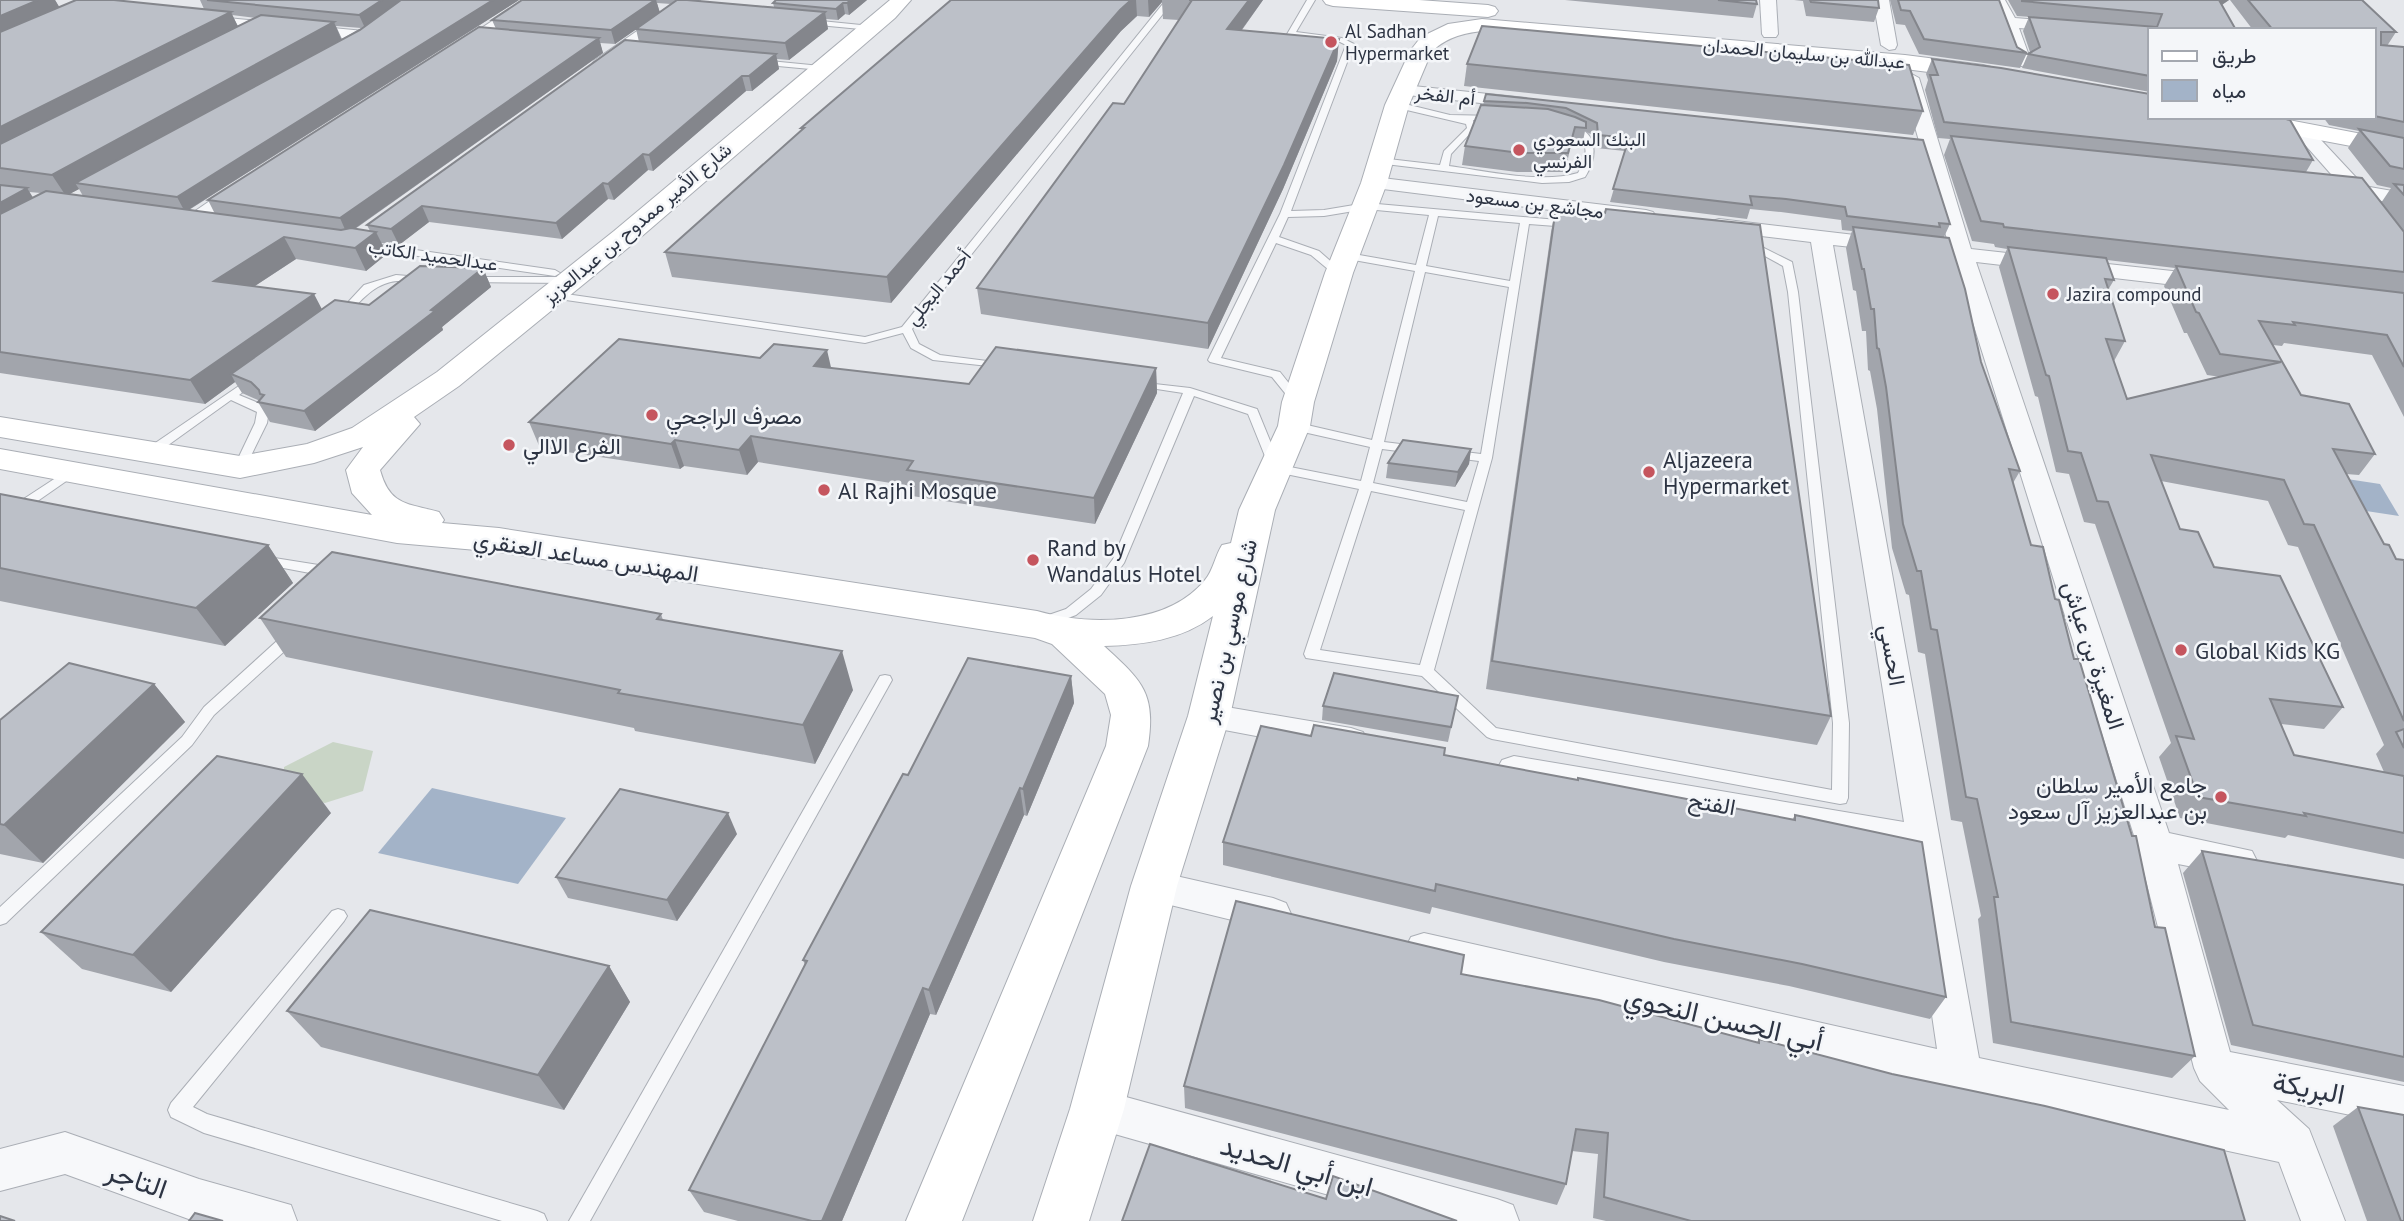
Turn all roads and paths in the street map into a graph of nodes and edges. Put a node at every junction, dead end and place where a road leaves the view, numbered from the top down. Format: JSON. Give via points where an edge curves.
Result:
{"nodes":[{"id":1,"x":535,"y":0,"type":"edge"},
{"id":2,"x":917,"y":0,"type":"edge"},
{"id":3,"x":1170,"y":0,"type":"edge"},
{"id":4,"x":1311,"y":0,"type":"edge"},
{"id":5,"x":1333,"y":0,"type":"edge"},
{"id":6,"x":1768,"y":0,"type":"edge"},
{"id":7,"x":1881,"y":0,"type":"edge"},
{"id":8,"x":1997,"y":0,"type":"edge"},
{"id":9,"x":1364,"y":4,"type":"junction"},
{"id":10,"x":683,"y":7,"type":"edge"},
{"id":11,"x":887,"y":14,"type":"edge"},
{"id":12,"x":1456,"y":18,"type":"junction"},
{"id":13,"x":185,"y":19,"type":"edge"},
{"id":14,"x":803,"y":21,"type":"edge"},
{"id":15,"x":2009,"y":22,"type":"junction"},
{"id":16,"x":266,"y":27,"type":"junction"},
{"id":17,"x":2086,"y":29,"type":"edge"},
{"id":18,"x":1291,"y":34,"type":"junction"},
{"id":19,"x":1414,"y":34,"type":"junction"},
{"id":20,"x":1770,"y":34,"type":"junction"},
{"id":21,"x":363,"y":36,"type":"edge"},
{"id":22,"x":242,"y":39,"type":"edge"},
{"id":23,"x":1282,"y":50,"type":"edge"},
{"id":24,"x":1897,"y":53,"type":"junction"},
{"id":25,"x":443,"y":58,"type":"edge"},
{"id":26,"x":747,"y":61,"type":"edge"},
{"id":27,"x":2022,"y":61,"type":"junction"},
{"id":28,"x":821,"y":68,"type":"junction"},
{"id":29,"x":587,"y":75,"type":"edge"},
{"id":30,"x":1401,"y":98,"type":"junction"},
{"id":31,"x":1542,"y":105,"type":"edge"},
{"id":32,"x":1452,"y":117,"type":"junction"},
{"id":33,"x":1499,"y":119,"type":"edge"},
{"id":34,"x":2244,"y":119,"type":"edge"},
{"id":35,"x":2339,"y":119,"type":"edge"},
{"id":36,"x":1553,"y":125,"type":"edge"},
{"id":37,"x":2301,"y":130,"type":"junction"},
{"id":38,"x":2404,"y":131,"type":"edge"},
{"id":39,"x":2404,"y":149,"type":"edge"},
{"id":40,"x":1444,"y":167,"type":"junction"},
{"id":41,"x":258,"y":177,"type":"edge"},
{"id":42,"x":1374,"y":183,"type":"junction"},
{"id":43,"x":2315,"y":186,"type":"edge"},
{"id":44,"x":2357,"y":190,"type":"junction"},
{"id":45,"x":2404,"y":199,"type":"edge"},
{"id":46,"x":1434,"y":213,"type":"junction"},
{"id":47,"x":1285,"y":214,"type":"junction"},
{"id":48,"x":163,"y":218,"type":"edge"},
{"id":49,"x":1672,"y":219,"type":"edge"},
{"id":50,"x":1525,"y":220,"type":"junction"},
{"id":51,"x":189,"y":222,"type":"junction"},
{"id":52,"x":216,"y":225,"type":"edge"},
{"id":53,"x":1588,"y":226,"type":"edge"},
{"id":54,"x":374,"y":228,"type":"edge"},
{"id":55,"x":1705,"y":230,"type":"joint"},
{"id":56,"x":1821,"y":237,"type":"junction"},
{"id":57,"x":1274,"y":239,"type":"junction"},
{"id":58,"x":352,"y":244,"type":"joint"},
{"id":59,"x":2404,"y":250,"type":"edge"},
{"id":60,"x":1962,"y":254,"type":"junction"},
{"id":61,"x":1344,"y":264,"type":"junction"},
{"id":62,"x":1423,"y":267,"type":"junction"},
{"id":63,"x":428,"y":280,"type":"edge"},
{"id":64,"x":456,"y":280,"type":"edge"},
{"id":65,"x":566,"y":283,"type":"junction"},
{"id":66,"x":2225,"y":284,"type":"edge"},
{"id":67,"x":1516,"y":285,"type":"junction"},
{"id":68,"x":328,"y":324,"type":"edge"},
{"id":69,"x":906,"y":329,"type":"junction"},
{"id":70,"x":1012,"y":367,"type":"edge"},
{"id":71,"x":263,"y":372,"type":"edge"},
{"id":72,"x":448,"y":379,"type":"junction"},
{"id":73,"x":1122,"y":382,"type":"edge"},
{"id":74,"x":1190,"y":391,"type":"junction"},
{"id":75,"x":231,"y":396,"type":"junction"},
{"id":76,"x":1296,"y":414,"type":"junction"},
{"id":77,"x":0,"y":427,"type":"edge"},
{"id":78,"x":1377,"y":445,"type":"junction"},
{"id":79,"x":147,"y":454,"type":"junction"},
{"id":80,"x":1486,"y":458,"type":"junction"},
{"id":81,"x":0,"y":459,"type":"edge"},
{"id":82,"x":240,"y":467,"type":"junction"},
{"id":83,"x":1275,"y":468,"type":"junction"},
{"id":84,"x":71,"y":472,"type":"junction"},
{"id":85,"x":1366,"y":488,"type":"junction"},
{"id":86,"x":1472,"y":507,"type":"junction"},
{"id":87,"x":1257,"y":510,"type":"junction"},
{"id":88,"x":38,"y":522,"type":"edge"},
{"id":89,"x":499,"y":540,"type":"junction"},
{"id":90,"x":240,"y":556,"type":"edge"},
{"id":91,"x":344,"y":583,"type":"edge"},
{"id":92,"x":310,"y":620,"type":"edge"},
{"id":93,"x":1051,"y":630,"type":"junction"},
{"id":94,"x":1426,"y":671,"type":"junction"},
{"id":95,"x":885,"y":680,"type":"dead end"},
{"id":96,"x":1209,"y":716,"type":"junction"},
{"id":97,"x":1388,"y":747,"type":"edge"},
{"id":98,"x":1484,"y":764,"type":"edge"},
{"id":99,"x":1924,"y":840,"type":"junction"},
{"id":100,"x":2155,"y":845,"type":"junction"},
{"id":101,"x":2273,"y":867,"type":"edge"},
{"id":102,"x":1154,"y":886,"type":"junction"},
{"id":103,"x":338,"y":916,"type":"dead end"},
{"id":104,"x":0,"y":918,"type":"edge"},
{"id":105,"x":1302,"y":921,"type":"edge"},
{"id":106,"x":1396,"y":943,"type":"edge"},
{"id":107,"x":2214,"y":1068,"type":"junction"},
{"id":108,"x":1961,"y":1074,"type":"junction"},
{"id":109,"x":2404,"y":1106,"type":"edge"},
{"id":110,"x":1097,"y":1109,"type":"junction"},
{"id":111,"x":2294,"y":1144,"type":"junction"},
{"id":112,"x":0,"y":1170,"type":"edge"},
{"id":113,"x":191,"y":1211,"type":"edge"},
{"id":114,"x":275,"y":1221,"type":"edge"},
{"id":115,"x":537,"y":1221,"type":"edge"},
{"id":116,"x":579,"y":1221,"type":"edge"},
{"id":117,"x":934,"y":1221,"type":"edge"},
{"id":118,"x":1061,"y":1221,"type":"edge"},
{"id":119,"x":1497,"y":1221,"type":"edge"},
{"id":120,"x":2323,"y":1221,"type":"edge"}],
"edges":[{"from":1,"to":25,"type":"street","via":[[484,37]]},
{"from":2,"to":11,"type":"street","name":"شارع الأمير ممدوح بن عبدالعزيز"},
{"from":3,"to":69,"type":"lane","name":"أحمد البجلي"},
{"from":4,"to":18,"type":"lane"},
{"from":5,"to":9,"type":"street","name":"عبدالله بن سليمان الحمدان"},
{"from":6,"to":20,"type":"street"},
{"from":7,"to":24,"type":"street","name":"المغيرة بن عياش"},
{"from":8,"to":15,"type":"street"},
{"from":9,"to":12,"type":"street","name":"عبدالله بن سليمان الحمدان"},
{"from":9,"to":19,"type":"street","via":[[1394,13]]},
{"from":10,"to":29,"type":"street"},
{"from":11,"to":14,"type":"lane"},
{"from":11,"to":28,"type":"street","name":"شارع الأمير ممدوح بن عبدالعزيز"},
{"from":12,"to":19,"type":"street","via":[[1429,42]]},
{"from":12,"to":20,"type":"street"},
{"from":12,"to":24,"type":"street","name":"عبدالله بن سليمان الحمدان","via":[[1505,31],[1842,63]]},
{"from":13,"to":16,"type":"street"},
{"from":15,"to":17,"type":"street"},
{"from":15,"to":27,"type":"street"},
{"from":16,"to":21,"type":"street"},
{"from":16,"to":22,"type":"street"},
{"from":18,"to":23,"type":"lane"},
{"from":18,"to":47,"type":"lane","via":[[1350,44]]},
{"from":19,"to":30,"type":"street","name":"شارع موسي بن نصير"},
{"from":20,"to":24,"type":"street"},
{"from":24,"to":27,"type":"street"},
{"from":24,"to":27,"type":"street","name":"عبدالله بن سليمان الحمدان","via":[[2041,73]]},
{"from":24,"to":60,"type":"street","name":"المغيرة بن عياش","via":[[1932,146]]},
{"from":26,"to":28,"type":"lane"},
{"from":28,"to":65,"type":"street","name":"شارع الأمير ممدوح بن عبدالعزيز"},
{"from":30,"to":31,"type":"street","name":"أم الفخر"},
{"from":30,"to":32,"type":"lane"},
{"from":30,"to":42,"type":"street","name":"شارع موسي بن نصير"},
{"from":32,"to":33,"type":"lane"},
{"from":32,"to":40,"type":"lane","via":[[1469,122],[1471,128],[1447,153]]},
{"from":34,"to":37,"type":"street"},
{"from":35,"to":38,"type":"street"},
{"from":36,"to":40,"type":"lane","via":[[1589,138],[1583,175],[1542,180]]},
{"from":37,"to":39,"type":"street"},
{"from":37,"to":44,"type":"street"},
{"from":40,"to":42,"type":"lane"},
{"from":41,"to":51,"type":"street"},
{"from":42,"to":46,"type":"lane"},
{"from":42,"to":47,"type":"lane","via":[[1324,213]]},
{"from":42,"to":49,"type":"street","name":"مجاشع بن مسعود"},
{"from":42,"to":61,"type":"street","name":"شارع موسي بن نصير"},
{"from":43,"to":44,"type":"street"},
{"from":44,"to":45,"type":"street"},
{"from":44,"to":59,"type":"street"},
{"from":46,"to":50,"type":"lane"},
{"from":46,"to":62,"type":"lane"},
{"from":47,"to":57,"type":"lane"},
{"from":48,"to":51,"type":"street"},
{"from":50,"to":53,"type":"lane"},
{"from":50,"to":67,"type":"lane"},
{"from":51,"to":52,"type":"street"},
{"from":54,"to":58,"type":"street"},
{"from":55,"to":56,"type":"street"},
{"from":55,"to":94,"type":"lane","via":[[1752,243],[1788,264],[1840,723],[1840,799],[1492,733]]},
{"from":56,"to":60,"type":"street"},
{"from":56,"to":99,"type":"street","name":"الحسي"},
{"from":57,"to":61,"type":"lane"},
{"from":57,"to":76,"type":"lane","via":[[1214,360],[1276,374]]},
{"from":58,"to":65,"type":"lane","name":"عبدالحميد الكاتب"},
{"from":60,"to":66,"type":"street"},
{"from":60,"to":100,"type":"street","name":"المغيرة بن عياش"},
{"from":61,"to":62,"type":"lane"},
{"from":61,"to":76,"type":"street","name":"شارع موسي بن نصير"},
{"from":62,"to":67,"type":"lane"},
{"from":62,"to":78,"type":"lane"},
{"from":63,"to":68,"type":"lane","via":[[396,278],[368,287]]},
{"from":64,"to":65,"type":"lane"},
{"from":65,"to":69,"type":"lane","name":"أحمد البجلي","via":[[865,340]]},
{"from":65,"to":72,"type":"street","name":"شارع الأمير ممدوح بن عبدالعزيز"},
{"from":67,"to":80,"type":"lane"},
{"from":69,"to":70,"type":"lane","via":[[915,346],[937,358]]},
{"from":71,"to":75,"type":"lane"},
{"from":72,"to":82,"type":"street","name":"شارع الأمير ممدوح بن عبدالعزيز","via":[[364,435],[282,461]]},
{"from":72,"to":89,"type":"street","via":[[363,470],[369,493],[389,511]]},
{"from":73,"to":74,"type":"lane"},
{"from":74,"to":83,"type":"lane","via":[[1254,412]]},
{"from":74,"to":93,"type":"lane","via":[[1119,560],[1096,592]]},
{"from":75,"to":79,"type":"lane"},
{"from":75,"to":82,"type":"lane","via":[[263,411]]},
{"from":76,"to":78,"type":"lane"},
{"from":76,"to":83,"type":"street","name":"شارع موسي بن نصير"},
{"from":77,"to":79,"type":"street"},
{"from":78,"to":80,"type":"lane"},
{"from":78,"to":85,"type":"lane"},
{"from":79,"to":82,"type":"street"},
{"from":80,"to":86,"type":"lane"},
{"from":81,"to":84,"type":"street","name":"المهندس مساعد العنقري"},
{"from":83,"to":85,"type":"lane"},
{"from":83,"to":87,"type":"street","name":"شارع موسي بن نصير"},
{"from":84,"to":88,"type":"lane","via":[[24,505],[19,513]]},
{"from":84,"to":89,"type":"street","name":"المهندس مساعد العنقري","via":[[397,531]]},
{"from":85,"to":86,"type":"lane"},
{"from":85,"to":94,"type":"lane","via":[[1311,654]]},
{"from":86,"to":94,"type":"lane"},
{"from":87,"to":93,"type":"street","name":"المهندس مساعد العنقري","via":[[1223,585],[1175,622],[1136,631]]},
{"from":87,"to":96,"type":"street","name":"شارع موسي بن نصير"},
{"from":89,"to":93,"type":"street","name":"المهندس مساعد العنقري"},
{"from":90,"to":91,"type":"lane","via":[[334,573]]},
{"from":92,"to":104,"type":"lane","via":[[209,711],[187,741]]},
{"from":93,"to":117,"type":"street","via":[[1123,687],[1132,715],[1127,746]]},
{"from":95,"to":116,"type":"lane"},
{"from":96,"to":97,"type":"street"},
{"from":96,"to":102,"type":"street","name":"شارع موسي بن نصير"},
{"from":98,"to":99,"type":"street","name":"الفتح"},
{"from":99,"to":108,"type":"street","name":"الحسي"},
{"from":100,"to":101,"type":"street"},
{"from":100,"to":107,"type":"street","name":"المغيرة بن عياش"},
{"from":102,"to":105,"type":"street"},
{"from":102,"to":110,"type":"street","name":"شارع موسي بن نصير"},
{"from":103,"to":115,"type":"lane","via":[[178,1110],[204,1123]]},
{"from":106,"to":108,"type":"street","name":"أبي الحسن النحوي"},
{"from":107,"to":109,"type":"street","name":"البريكة"},
{"from":107,"to":111,"type":"street"},
{"from":108,"to":111,"type":"street","name":"أبي الحسن النحوي"},
{"from":110,"to":118,"type":"street","name":"شارع موسي بن نصير"},
{"from":110,"to":119,"type":"street","name":"ابن أبي الحديد"},
{"from":111,"to":120,"type":"street"},
{"from":112,"to":113,"type":"street","name":"التاجر","via":[[65,1153]]},
{"from":113,"to":114,"type":"street","name":"التاجر"}]}
